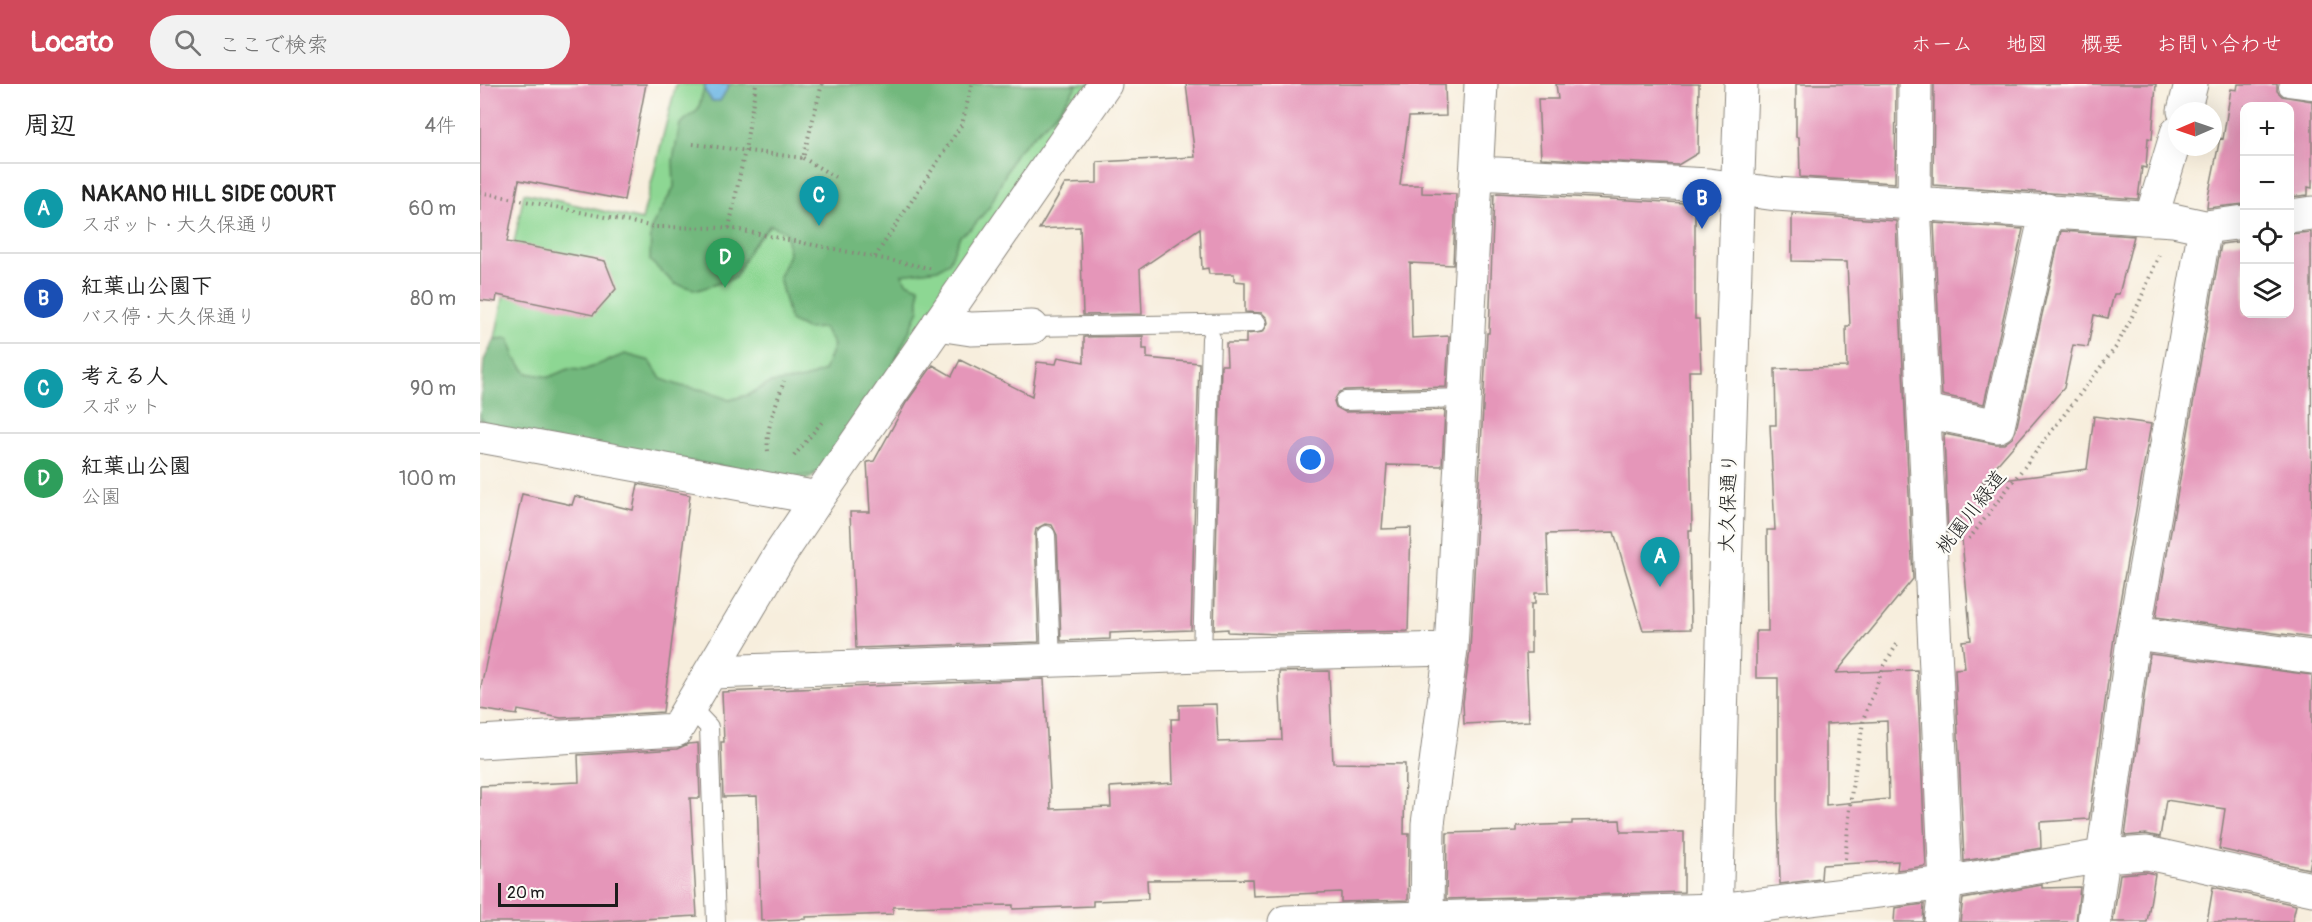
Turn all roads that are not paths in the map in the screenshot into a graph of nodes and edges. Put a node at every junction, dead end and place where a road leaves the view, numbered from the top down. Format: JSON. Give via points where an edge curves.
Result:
{"nodes":[{"id":1,"x":1105,"y":84,"type":"edge"},
{"id":2,"x":1481,"y":84,"type":"edge"},
{"id":3,"x":1742,"y":84,"type":"edge"},
{"id":4,"x":1915,"y":84,"type":"edge"},
{"id":5,"x":2192,"y":84,"type":"edge"},
{"id":6,"x":2288,"y":87,"type":"dead end"},
{"id":7,"x":2312,"y":90,"type":"edge"},
{"id":8,"x":2187,"y":102,"type":"edge"},
{"id":9,"x":2173,"y":156,"type":"edge"},
{"id":10,"x":1478,"y":172,"type":"junction"},
{"id":11,"x":1739,"y":190,"type":"junction"},
{"id":12,"x":1914,"y":202,"type":"junction"},
{"id":13,"x":2047,"y":210,"type":"junction"},
{"id":14,"x":2312,"y":213,"type":"edge"},
{"id":15,"x":2294,"y":215,"type":"edge"},
{"id":16,"x":2162,"y":220,"type":"junction"},
{"id":17,"x":2240,"y":222,"type":"edge"},
{"id":18,"x":2205,"y":226,"type":"junction"},
{"id":19,"x":1257,"y":323,"type":"dead end"},
{"id":20,"x":938,"y":324,"type":"junction"},
{"id":21,"x":1032,"y":327,"type":"joint"},
{"id":22,"x":1211,"y":339,"type":"dead end"},
{"id":23,"x":1465,"y":398,"type":"junction"},
{"id":24,"x":1346,"y":401,"type":"dead end"},
{"id":25,"x":1925,"y":411,"type":"junction"},
{"id":26,"x":480,"y":436,"type":"edge"},
{"id":27,"x":818,"y":498,"type":"junction"},
{"id":28,"x":1046,"y":536,"type":"dead end"},
{"id":29,"x":2134,"y":633,"type":"junction"},
{"id":30,"x":1451,"y":649,"type":"junction"},
{"id":31,"x":1202,"y":655,"type":"junction"},
{"id":32,"x":2312,"y":657,"type":"edge"},
{"id":33,"x":1051,"y":660,"type":"junction"},
{"id":34,"x":712,"y":672,"type":"junction"},
{"id":35,"x":690,"y":707,"type":"junction"},
{"id":36,"x":480,"y":741,"type":"edge"},
{"id":37,"x":2102,"y":856,"type":"junction"},
{"id":38,"x":1946,"y":883,"type":"junction"},
{"id":39,"x":2312,"y":889,"type":"edge"},
{"id":40,"x":1717,"y":916,"type":"edge"},
{"id":41,"x":1427,"y":920,"type":"edge"},
{"id":42,"x":716,"y":922,"type":"edge"},
{"id":43,"x":1285,"y":922,"type":"edge"},
{"id":44,"x":1293,"y":922,"type":"edge"},
{"id":45,"x":1941,"y":922,"type":"edge"},
{"id":46,"x":2094,"y":922,"type":"edge"}],
"edges":[{"from":1,"to":20,"type":"street"},
{"from":2,"to":10,"type":"street"},
{"from":3,"to":11,"type":"street","name":"大久保通り"},
{"from":4,"to":12,"type":"street"},
{"from":5,"to":8,"type":"street"},
{"from":6,"to":7,"type":"lane"},
{"from":9,"to":16,"type":"street"},
{"from":10,"to":11,"type":"street"},
{"from":10,"to":23,"type":"street"},
{"from":11,"to":12,"type":"street"},
{"from":11,"to":40,"type":"street","name":"大久保通り"},
{"from":12,"to":13,"type":"street"},
{"from":12,"to":25,"type":"street"},
{"from":13,"to":16,"type":"street"},
{"from":13,"to":25,"type":"street","via":[[1998,426]]},
{"from":14,"to":15,"type":"street"},
{"from":16,"to":18,"type":"street"},
{"from":17,"to":18,"type":"street"},
{"from":18,"to":29,"type":"street"},
{"from":19,"to":21,"type":"lane"},
{"from":20,"to":21,"type":"street"},
{"from":20,"to":27,"type":"street"},
{"from":22,"to":31,"type":"lane"},
{"from":23,"to":24,"type":"lane"},
{"from":23,"to":30,"type":"street"},
{"from":25,"to":38,"type":"street"},
{"from":26,"to":27,"type":"street"},
{"from":27,"to":34,"type":"street"},
{"from":28,"to":33,"type":"lane"},
{"from":29,"to":32,"type":"street"},
{"from":29,"to":37,"type":"street"},
{"from":30,"to":31,"type":"street"},
{"from":30,"to":41,"type":"street","via":[[1428,824]]},
{"from":31,"to":33,"type":"street"},
{"from":33,"to":34,"type":"street"},
{"from":34,"to":35,"type":"street"},
{"from":35,"to":36,"type":"street","via":[[676,730]]},
{"from":35,"to":42,"type":"lane","via":[[709,727]]},
{"from":37,"to":38,"type":"street"},
{"from":37,"to":39,"type":"street","via":[[2147,853]]},
{"from":37,"to":46,"type":"street"},
{"from":38,"to":40,"type":"street","via":[[1841,895]]},
{"from":38,"to":45,"type":"street"},
{"from":40,"to":41,"type":"street"},
{"from":41,"to":44,"type":"street"},
{"from":43,"to":44,"type":"street"}]}
